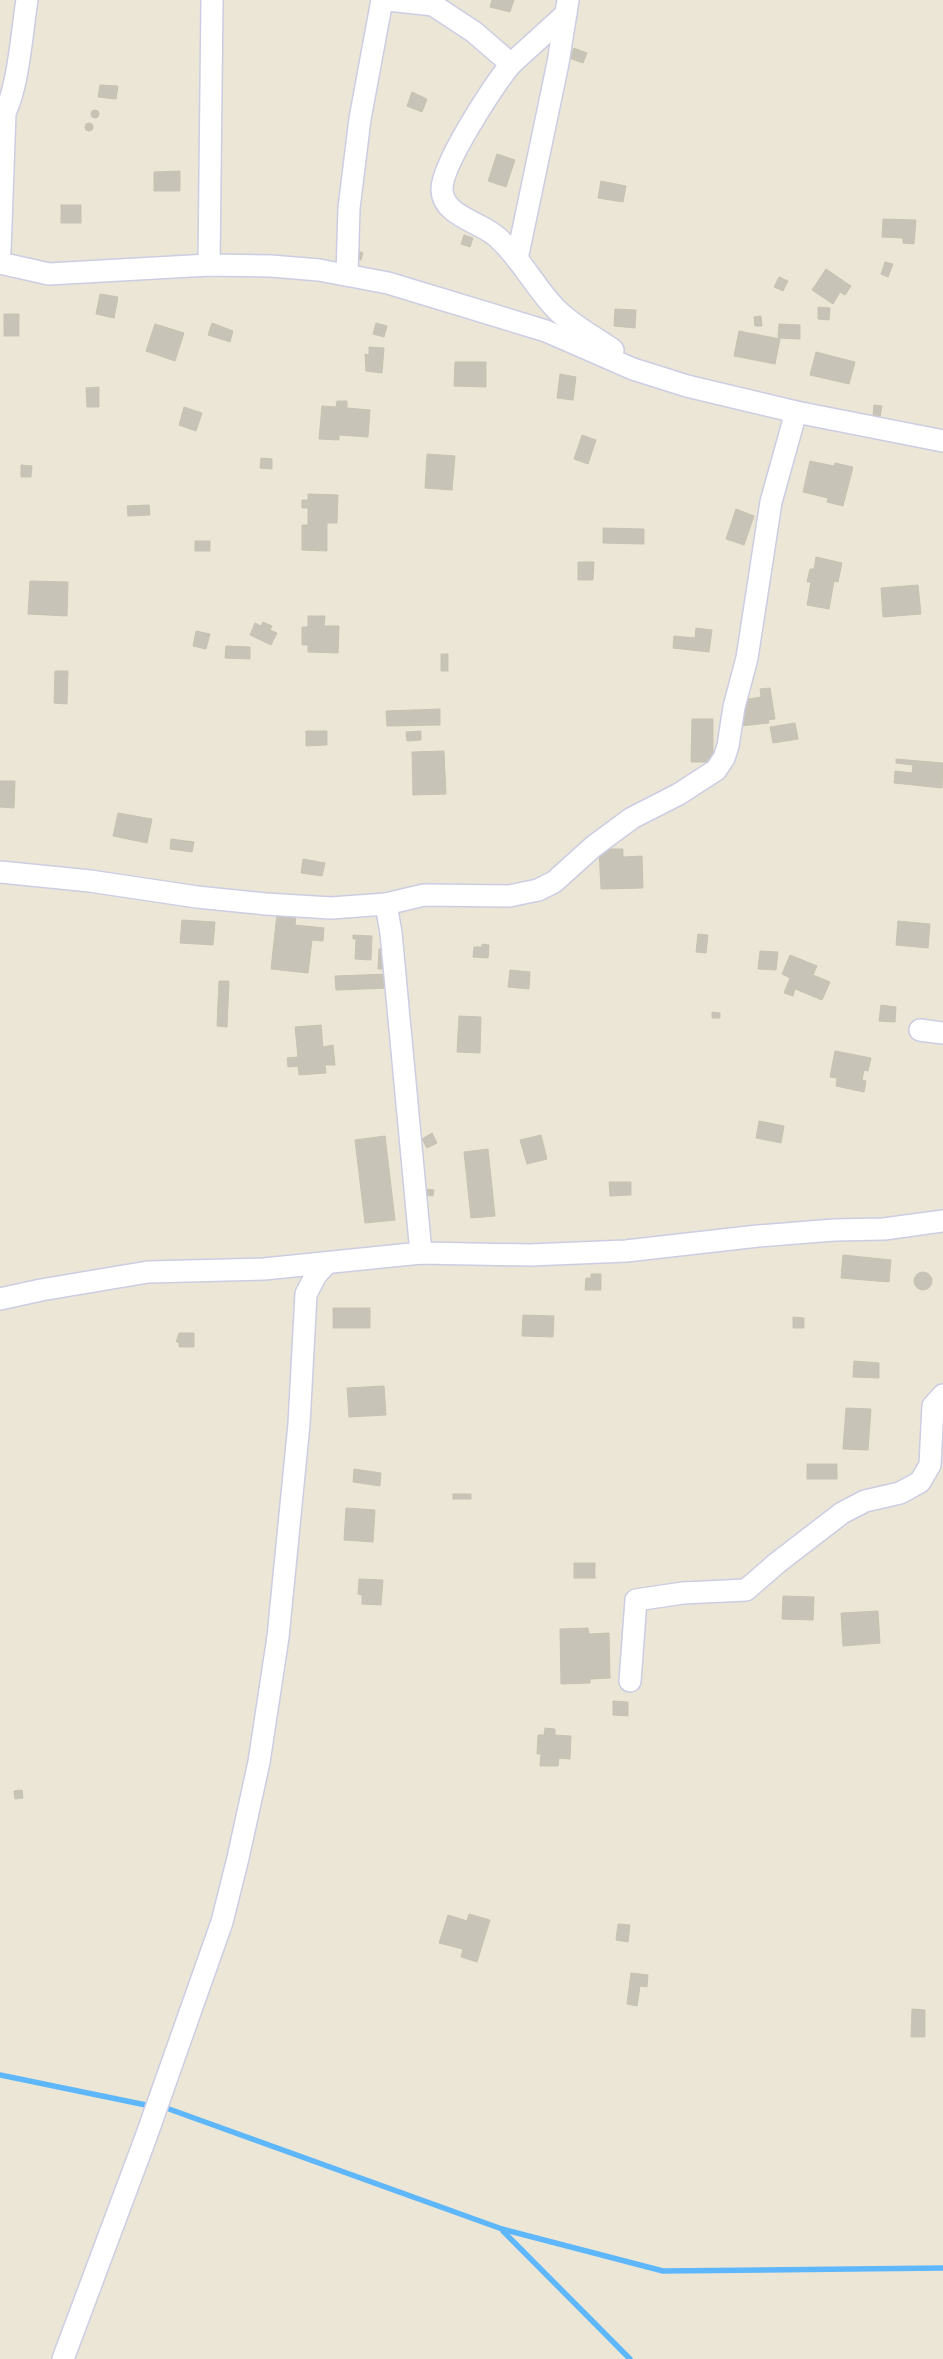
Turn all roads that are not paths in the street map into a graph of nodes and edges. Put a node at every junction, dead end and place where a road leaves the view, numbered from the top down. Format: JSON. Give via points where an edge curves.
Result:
{"nodes":[{"id":1,"x":27,"y":0,"type":"edge"},
{"id":2,"x":212,"y":0,"type":"edge"},
{"id":3,"x":382,"y":0,"type":"edge"},
{"id":4,"x":388,"y":0,"type":"edge"},
{"id":5,"x":567,"y":7,"type":"edge"},
{"id":6,"x":511,"y":64,"type":"junction"},
{"id":7,"x":3,"y":116,"type":"edge"},
{"id":8,"x":0,"y":251,"type":"edge"},
{"id":9,"x":517,"y":259,"type":"junction"},
{"id":10,"x":0,"y":263,"type":"edge"},
{"id":11,"x":208,"y":265,"type":"junction"},
{"id":12,"x":347,"y":275,"type":"junction"},
{"id":13,"x":633,"y":369,"type":"junction"},
{"id":14,"x":796,"y":412,"type":"junction"},
{"id":15,"x":943,"y":441,"type":"edge"},
{"id":16,"x":0,"y":872,"type":"edge"},
{"id":17,"x":386,"y":904,"type":"junction"},
{"id":18,"x":920,"y":1030,"type":"dead end"},
{"id":19,"x":943,"y":1033,"type":"edge"},
{"id":20,"x":943,"y":1221,"type":"edge"},
{"id":21,"x":421,"y":1253,"type":"junction"},
{"id":22,"x":327,"y":1263,"type":"junction"},
{"id":23,"x":0,"y":1299,"type":"edge"},
{"id":24,"x":943,"y":1395,"type":"edge"},
{"id":25,"x":630,"y":1681,"type":"dead end"},
{"id":26,"x":63,"y":2359,"type":"edge"}],
"edges":[{"from":1,"to":7,"type":"street","via":[[13,90]]},
{"from":2,"to":11,"type":"street"},
{"from":3,"to":12,"type":"street","via":[[360,119],[348,208]]},
{"from":4,"to":6,"type":"street","via":[[433,5],[474,32]]},
{"from":5,"to":6,"type":"street"},
{"from":5,"to":9,"type":"street"},
{"from":6,"to":9,"type":"street","via":[[474,119],[444,173],[442,190],[447,205],[484,226]]},
{"from":7,"to":8,"type":"street"},
{"from":9,"to":13,"type":"street","via":[[557,310]]},
{"from":10,"to":11,"type":"street","via":[[48,274]]},
{"from":11,"to":12,"type":"street","via":[[271,266]]},
{"from":12,"to":13,"type":"street","via":[[436,296],[546,331]]},
{"from":13,"to":14,"type":"street"},
{"from":14,"to":15,"type":"street"},
{"from":14,"to":17,"type":"street","via":[[771,502],[747,658],[728,746],[716,770],[632,818],[554,882],[538,890],[509,896],[424,895]]},
{"from":16,"to":17,"type":"street","via":[[266,904],[331,908]]},
{"from":17,"to":21,"type":"street"},
{"from":18,"to":19,"type":"street"},
{"from":20,"to":21,"type":"street","via":[[626,1251],[530,1255]]},
{"from":21,"to":22,"type":"street"},
{"from":22,"to":23,"type":"street","via":[[264,1269],[148,1272]]},
{"from":22,"to":26,"type":"street","via":[[306,1294],[299,1424],[278,1637],[259,1762],[238,1858],[218,1931]]},
{"from":24,"to":25,"type":"street","via":[[933,1406],[930,1466],[920,1482],[900,1493],[865,1501],[842,1514],[746,1590],[683,1593],[636,1600]]}]}
